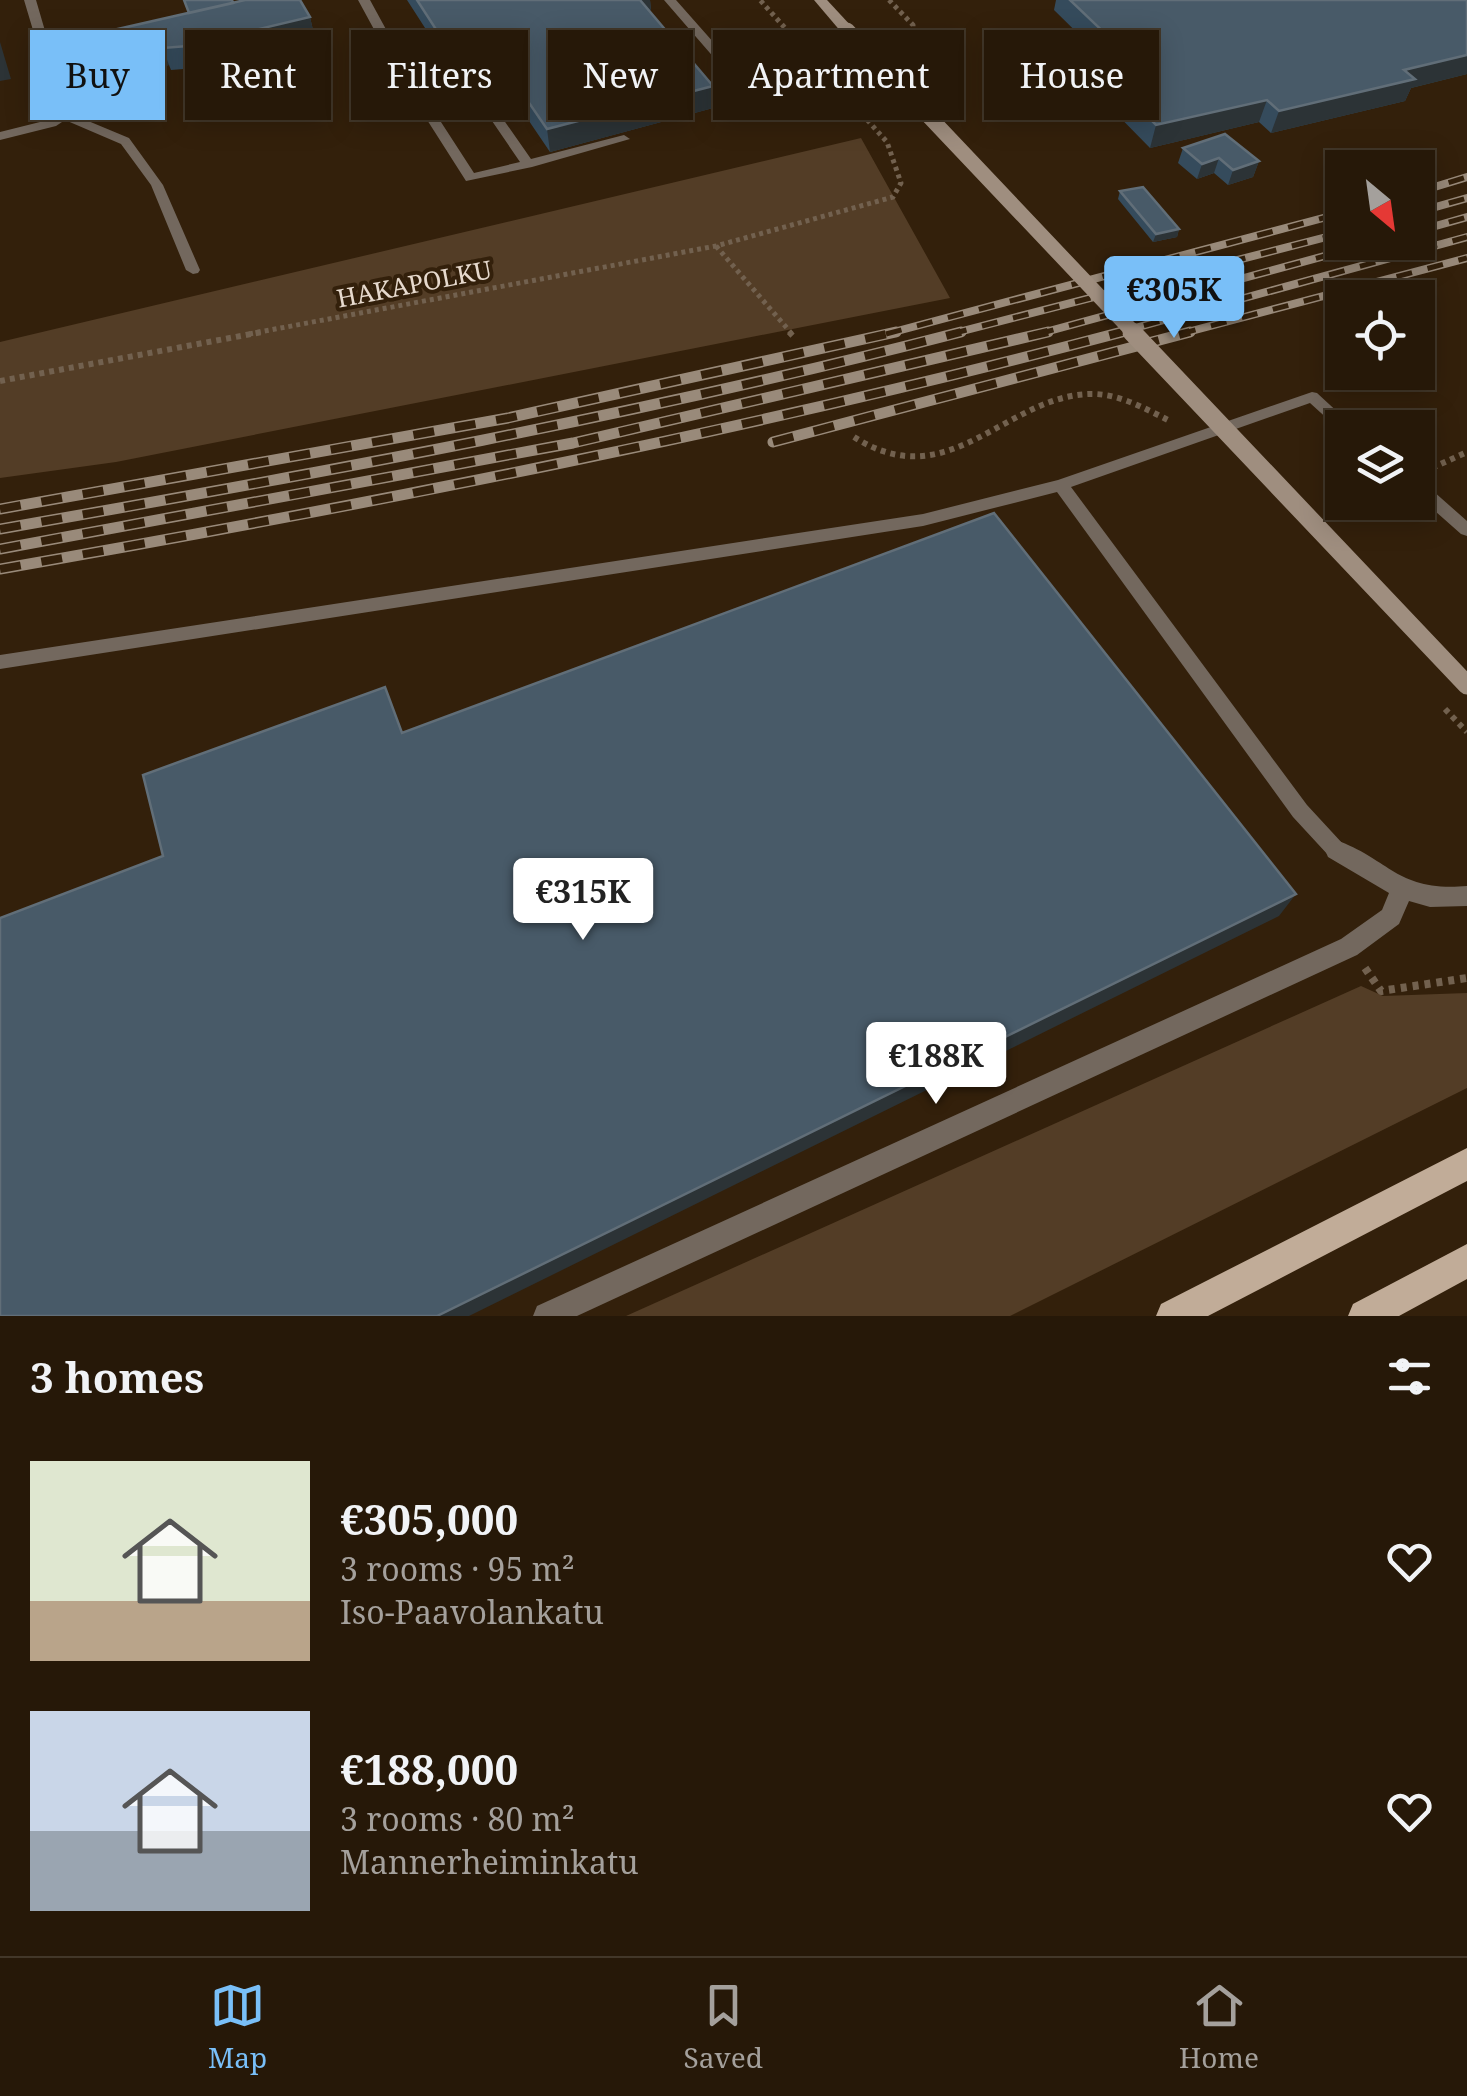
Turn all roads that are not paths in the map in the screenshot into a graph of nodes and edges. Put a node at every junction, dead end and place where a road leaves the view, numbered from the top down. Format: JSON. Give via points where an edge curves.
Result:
{"nodes":[{"id":1,"x":30,"y":0,"type":"edge"},
{"id":2,"x":364,"y":0,"type":"edge"},
{"id":3,"x":670,"y":0,"type":"edge"},
{"id":4,"x":820,"y":0,"type":"edge"},
{"id":5,"x":39,"y":30,"type":"edge"},
{"id":6,"x":380,"y":30,"type":"edge"},
{"id":7,"x":713,"y":49,"type":"edge"},
{"id":8,"x":56,"y":120,"type":"edge"},
{"id":9,"x":78,"y":120,"type":"edge"},
{"id":10,"x":433,"y":120,"type":"edge"},
{"id":11,"x":498,"y":120,"type":"edge"},
{"id":12,"x":0,"y":136,"type":"edge"},
{"id":13,"x":624,"y":139,"type":"edge"},
{"id":14,"x":528,"y":164,"type":"junction"},
{"id":15,"x":193,"y":270,"type":"dead end"},
{"id":16,"x":1327,"y":410,"type":"edge"},
{"id":17,"x":1060,"y":485,"type":"junction"},
{"id":18,"x":1435,"y":502,"type":"edge"},
{"id":19,"x":1467,"y":530,"type":"edge"},
{"id":20,"x":0,"y":662,"type":"edge"},
{"id":21,"x":1467,"y":685,"type":"edge"},
{"id":22,"x":1336,"y":850,"type":"joint"},
{"id":23,"x":1401,"y":891,"type":"junction"},
{"id":24,"x":1467,"y":896,"type":"edge"},
{"id":25,"x":1467,"y":1164,"type":"edge"},
{"id":26,"x":1467,"y":1261,"type":"edge"},
{"id":27,"x":546,"y":1316,"type":"edge"},
{"id":28,"x":1173,"y":1316,"type":"edge"},
{"id":29,"x":1364,"y":1316,"type":"edge"}],
"edges":[{"from":1,"to":5,"type":"lane"},
{"from":2,"to":6,"type":"lane"},
{"from":3,"to":7,"type":"lane"},
{"from":4,"to":21,"type":"main road","bridge":true},
{"from":8,"to":12,"type":"lane"},
{"from":9,"to":15,"type":"lane","via":[[124,140],[157,185]]},
{"from":10,"to":14,"type":"lane","via":[[471,178]]},
{"from":11,"to":14,"type":"lane"},
{"from":13,"to":14,"type":"lane"},
{"from":16,"to":17,"type":"lane","via":[[1312,397]]},
{"from":17,"to":20,"type":"lane","via":[[923,520]]},
{"from":17,"to":22,"type":"lane","via":[[1300,811]]},
{"from":18,"to":19,"type":"lane"},
{"from":22,"to":23,"type":"street"},
{"from":23,"to":24,"type":"street"},
{"from":23,"to":27,"type":"street","via":[[1391,917],[1349,947]]},
{"from":25,"to":28,"type":"main road"},
{"from":26,"to":29,"type":"main road"}]}
